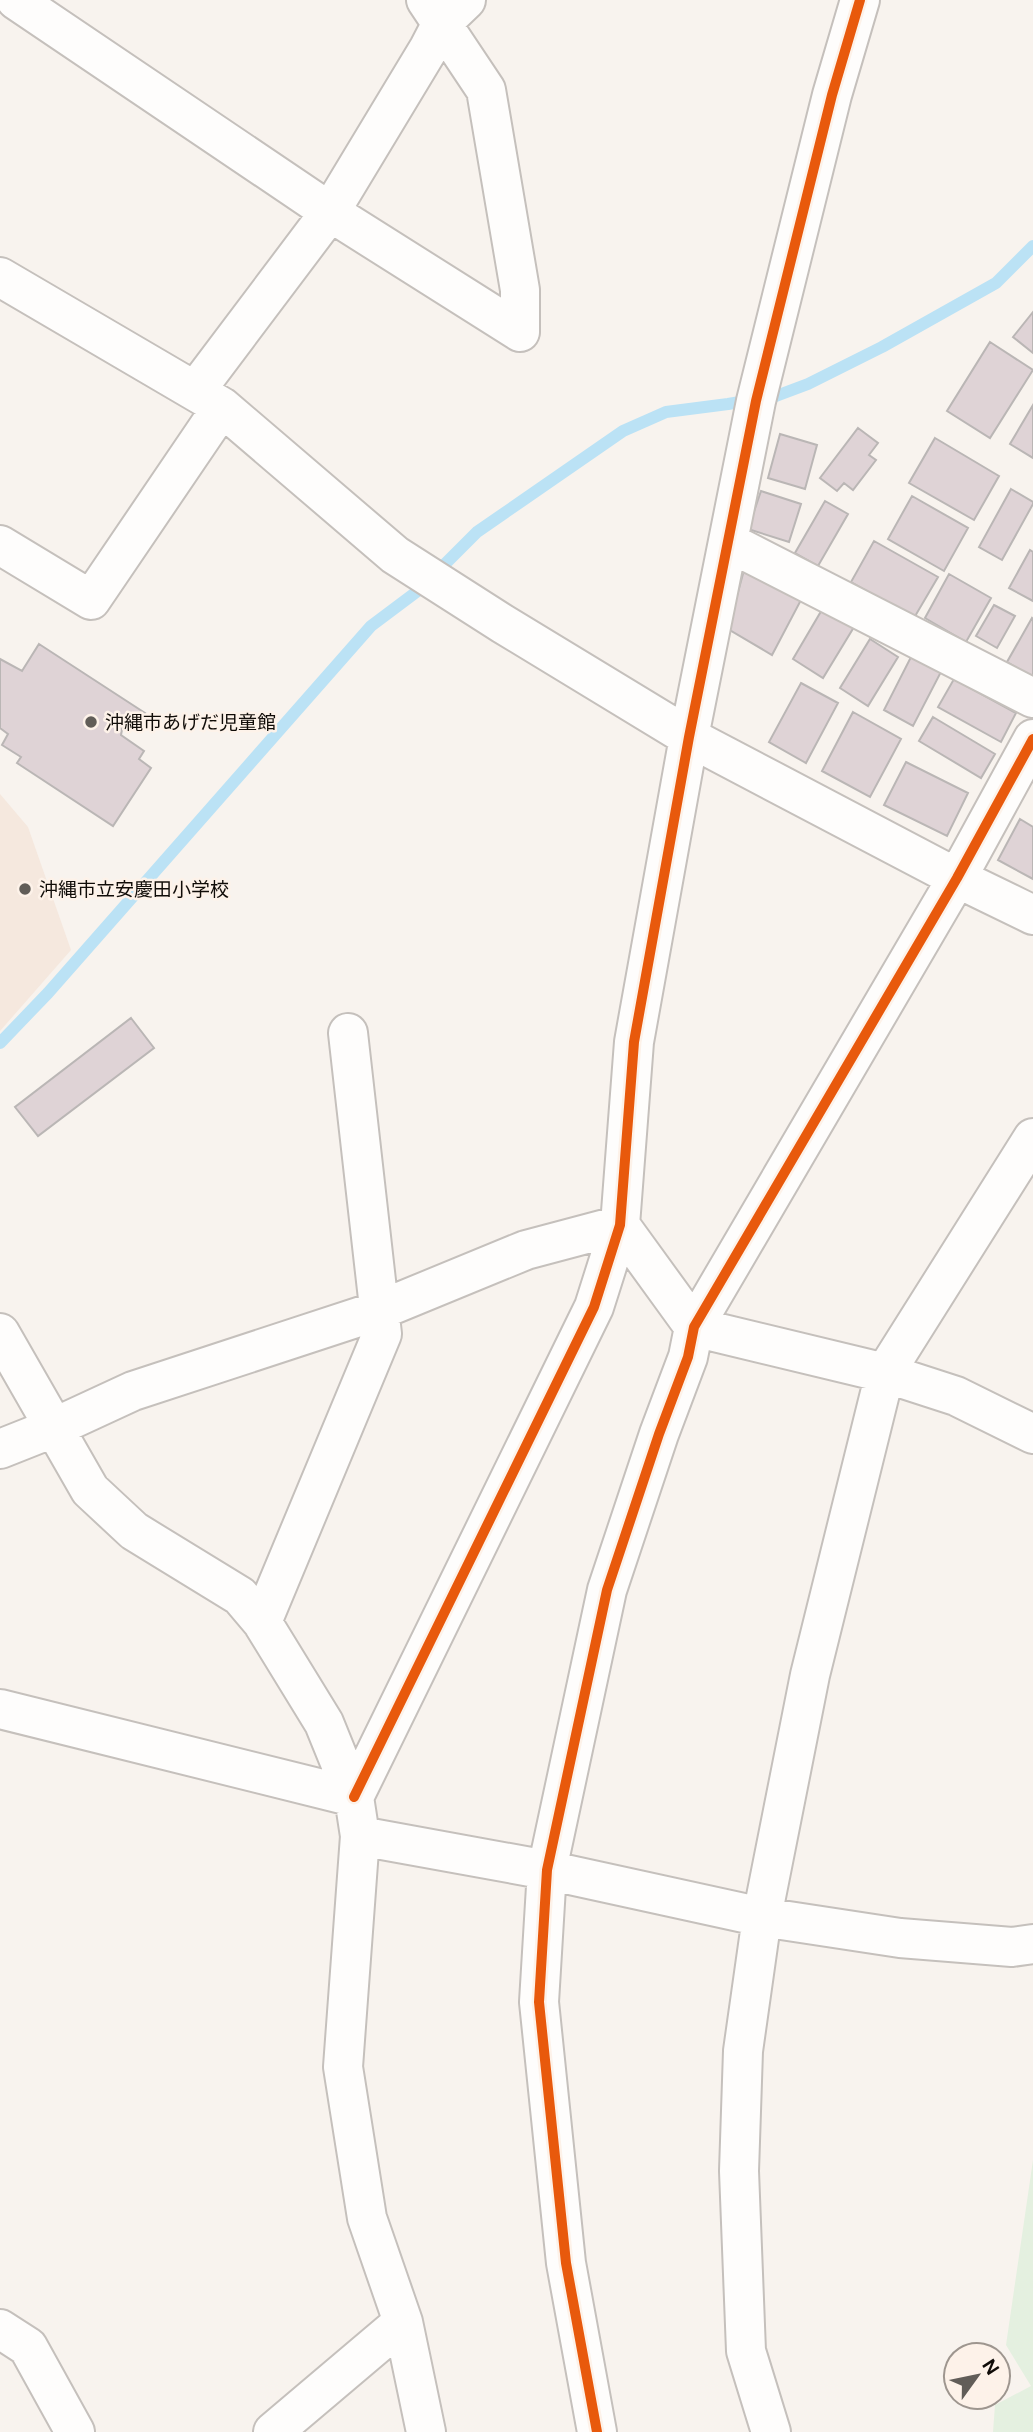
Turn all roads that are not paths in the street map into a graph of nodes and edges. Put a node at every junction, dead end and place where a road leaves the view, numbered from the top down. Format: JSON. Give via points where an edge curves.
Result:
{"nodes":[{"id":1,"x":16,"y":0,"type":"edge"},
{"id":2,"x":860,"y":0,"type":"edge"},
{"id":3,"x":444,"y":8,"type":"edge"},
{"id":4,"x":330,"y":212,"type":"junction"},
{"id":5,"x":0,"y":276,"type":"edge"},
{"id":6,"x":209,"y":398,"type":"junction"},
{"id":7,"x":728,"y":542,"type":"junction"},
{"id":8,"x":0,"y":545,"type":"edge"},
{"id":9,"x":1033,"y":698,"type":"edge"},
{"id":10,"x":689,"y":737,"type":"junction"},
{"id":11,"x":1033,"y":739,"type":"edge"},
{"id":12,"x":957,"y":878,"type":"junction"},
{"id":13,"x":1033,"y":915,"type":"edge"},
{"id":14,"x":348,"y":1033,"type":"dead end"},
{"id":15,"x":1033,"y":1138,"type":"edge"},
{"id":16,"x":620,"y":1225,"type":"junction"},
{"id":17,"x":380,"y":1310,"type":"junction"},
{"id":18,"x":694,"y":1327,"type":"junction"},
{"id":19,"x":0,"y":1334,"type":"edge"},
{"id":20,"x":885,"y":1373,"type":"junction"},
{"id":21,"x":53,"y":1428,"type":"junction"},
{"id":22,"x":1033,"y":1434,"type":"edge"},
{"id":23,"x":0,"y":1449,"type":"edge"},
{"id":24,"x":262,"y":1622,"type":"junction"},
{"id":25,"x":0,"y":1709,"type":"edge"},
{"id":26,"x":354,"y":1797,"type":"junction"},
{"id":27,"x":360,"y":1836,"type":"junction"},
{"id":28,"x":547,"y":1870,"type":"junction"},
{"id":29,"x":762,"y":1917,"type":"junction"},
{"id":30,"x":1033,"y":1944,"type":"edge"},
{"id":31,"x":403,"y":2322,"type":"junction"},
{"id":32,"x":0,"y":2329,"type":"edge"},
{"id":33,"x":75,"y":2432,"type":"edge"},
{"id":34,"x":273,"y":2432,"type":"edge"},
{"id":35,"x":426,"y":2432,"type":"edge"},
{"id":36,"x":597,"y":2432,"type":"edge"},
{"id":37,"x":771,"y":2432,"type":"edge"}],
"edges":[{"from":1,"to":4,"type":"street"},
{"from":2,"to":7,"type":"street","via":[[759,388]]},
{"from":3,"to":4,"type":"street","via":[[429,48]]},
{"from":3,"to":4,"type":"street","via":[[486,90],[520,290],[520,332]]},
{"from":4,"to":6,"type":"street"},
{"from":5,"to":6,"type":"street"},
{"from":6,"to":8,"type":"street","via":[[91,600]]},
{"from":6,"to":10,"type":"street","via":[[395,555]]},
{"from":7,"to":9,"type":"street"},
{"from":7,"to":10,"type":"street"},
{"from":10,"to":12,"type":"street"},
{"from":10,"to":16,"type":"street","via":[[634,1042]]},
{"from":11,"to":12,"type":"street"},
{"from":12,"to":13,"type":"street"},
{"from":12,"to":18,"type":"street"},
{"from":14,"to":17,"type":"street"},
{"from":15,"to":20,"type":"street"},
{"from":16,"to":17,"type":"street","via":[[526,1250]]},
{"from":16,"to":18,"type":"street"},
{"from":16,"to":26,"type":"street","via":[[594,1307]]},
{"from":17,"to":21,"type":"street","via":[[133,1391]]},
{"from":17,"to":24,"type":"street","via":[[382,1334]]},
{"from":18,"to":20,"type":"street"},
{"from":18,"to":28,"type":"street","via":[[688,1357],[607,1590]]},
{"from":19,"to":21,"type":"street"},
{"from":20,"to":22,"type":"street","via":[[956,1396]]},
{"from":20,"to":29,"type":"street","via":[[810,1675]]},
{"from":21,"to":23,"type":"street"},
{"from":21,"to":24,"type":"street","via":[[90,1490],[134,1531],[240,1596]]},
{"from":24,"to":26,"type":"street","via":[[324,1723]]},
{"from":25,"to":26,"type":"street"},
{"from":26,"to":27,"type":"street"},
{"from":27,"to":28,"type":"street"},
{"from":27,"to":31,"type":"street","via":[[343,2067],[367,2218]]},
{"from":28,"to":29,"type":"street"},
{"from":28,"to":36,"type":"street","via":[[539,2002],[566,2263]]},
{"from":29,"to":30,"type":"street","via":[[900,1938],[1012,1947]]},
{"from":29,"to":37,"type":"street","via":[[743,2051],[739,2171],[747,2351]]},
{"from":31,"to":34,"type":"street"},
{"from":31,"to":35,"type":"street"},
{"from":32,"to":33,"type":"street","via":[[28,2347]]}]}
